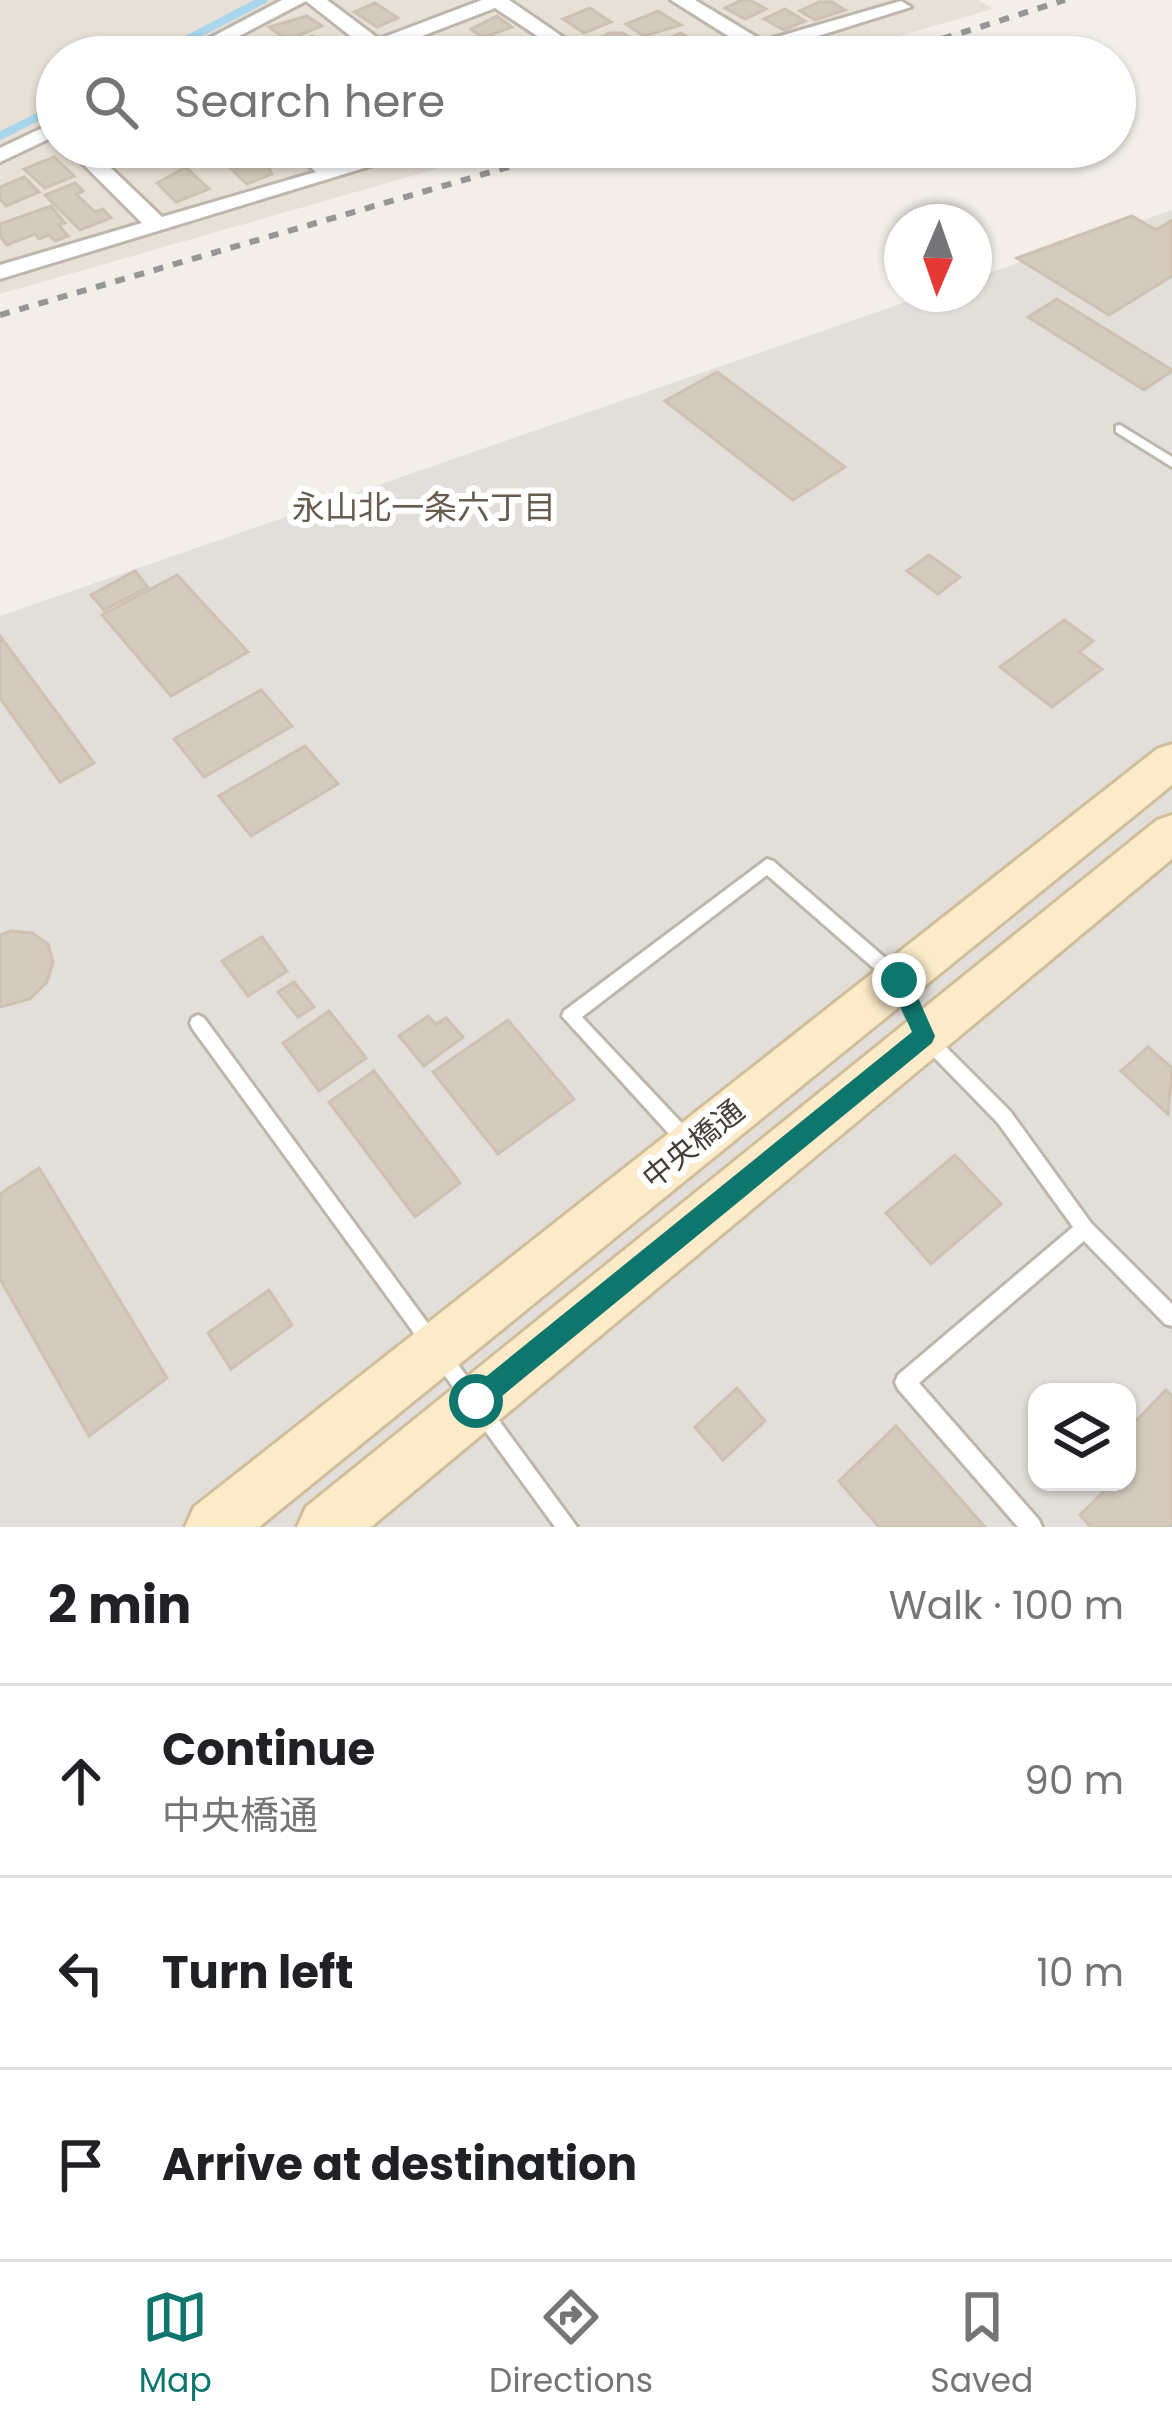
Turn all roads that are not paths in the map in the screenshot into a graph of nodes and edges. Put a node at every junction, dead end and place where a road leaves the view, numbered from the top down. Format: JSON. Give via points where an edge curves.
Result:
{"nodes":[{"id":1,"x":297,"y":0,"type":"edge"},
{"id":2,"x":314,"y":0,"type":"edge"},
{"id":3,"x":498,"y":0,"type":"edge"},
{"id":4,"x":681,"y":0,"type":"edge"},
{"id":5,"x":888,"y":0,"type":"edge"},
{"id":6,"x":227,"y":36,"type":"edge"},
{"id":7,"x":362,"y":36,"type":"edge"},
{"id":8,"x":419,"y":36,"type":"edge"},
{"id":9,"x":551,"y":36,"type":"edge"},
{"id":10,"x":740,"y":36,"type":"edge"},
{"id":11,"x":802,"y":36,"type":"edge"},
{"id":12,"x":36,"y":138,"type":"edge"},
{"id":13,"x":0,"y":156,"type":"edge"},
{"id":14,"x":99,"y":168,"type":"edge"},
{"id":15,"x":325,"y":168,"type":"edge"},
{"id":16,"x":348,"y":168,"type":"edge"},
{"id":17,"x":331,"y":173,"type":"junction"},
{"id":18,"x":155,"y":223,"type":"junction"},
{"id":19,"x":0,"y":272,"type":"edge"},
{"id":20,"x":1120,"y":428,"type":"dead end"},
{"id":21,"x":1172,"y":463,"type":"edge"},
{"id":22,"x":1172,"y":761,"type":"edge"},
{"id":23,"x":1172,"y":833,"type":"edge"},
{"id":24,"x":899,"y":980,"type":"junction"},
{"id":25,"x":198,"y":1023,"type":"dead end"},
{"id":26,"x":924,"y":1036,"type":"junction"},
{"id":27,"x":691,"y":1145,"type":"junction"},
{"id":28,"x":1085,"y":1228,"type":"junction"},
{"id":29,"x":1172,"y":1317,"type":"edge"},
{"id":30,"x":436,"y":1350,"type":"junction"},
{"id":31,"x":476,"y":1401,"type":"junction"},
{"id":32,"x":214,"y":1527,"type":"edge"},
{"id":33,"x":326,"y":1527,"type":"edge"},
{"id":34,"x":567,"y":1527,"type":"edge"},
{"id":35,"x":1032,"y":1527,"type":"edge"}],
"edges":[{"from":1,"to":6,"type":"street"},
{"from":2,"to":7,"type":"street"},
{"from":3,"to":8,"type":"street"},
{"from":3,"to":9,"type":"street"},
{"from":4,"to":10,"type":"street"},
{"from":5,"to":11,"type":"street","via":[[902,7]]},
{"from":12,"to":13,"type":"street"},
{"from":14,"to":18,"type":"street"},
{"from":15,"to":17,"type":"street"},
{"from":16,"to":17,"type":"street"},
{"from":17,"to":18,"type":"street"},
{"from":18,"to":19,"type":"street"},
{"from":20,"to":21,"type":"lane"},
{"from":22,"to":24,"type":"main road","name":"中央橋通"},
{"from":23,"to":26,"type":"main road","name":"中央橋通"},
{"from":24,"to":26,"type":"lane"},
{"from":24,"to":27,"type":"main road","name":"中央橋通"},
{"from":24,"to":27,"type":"lane","via":[[767,866],[570,1016]]},
{"from":25,"to":30,"type":"lane"},
{"from":26,"to":28,"type":"lane","via":[[1004,1117]]},
{"from":26,"to":31,"type":"main road","name":"中央橋通"},
{"from":27,"to":30,"type":"main road","name":"中央橋通"},
{"from":28,"to":29,"type":"lane"},
{"from":28,"to":35,"type":"lane","via":[[904,1382]]},
{"from":30,"to":31,"type":"lane"},
{"from":30,"to":32,"type":"main road","name":"中央橋通"},
{"from":31,"to":33,"type":"main road","name":"中央橋通"},
{"from":31,"to":34,"type":"lane"}]}
